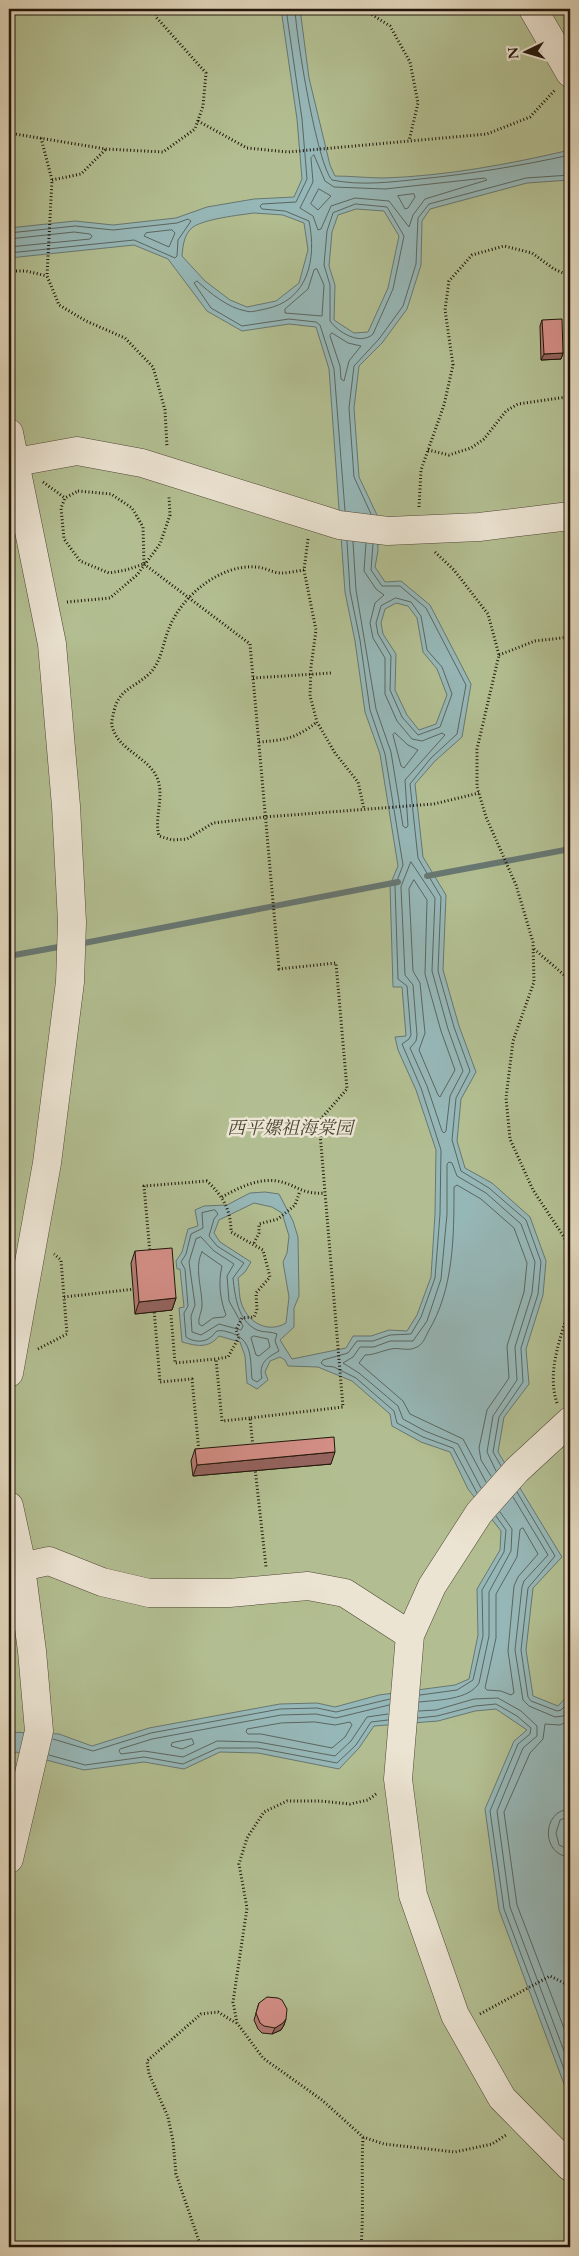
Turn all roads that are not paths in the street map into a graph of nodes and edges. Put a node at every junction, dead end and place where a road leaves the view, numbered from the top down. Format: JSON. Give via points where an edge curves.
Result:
{"nodes":[{"id":1,"x":533,"y":9,"type":"edge"},
{"id":2,"x":564,"y":80,"type":"edge"},
{"id":3,"x":9,"y":432,"type":"edge"},
{"id":4,"x":16,"y":462,"type":"junction"},
{"id":5,"x":570,"y":516,"type":"edge"},
{"id":6,"x":10,"y":1368,"type":"edge"},
{"id":7,"x":568,"y":1423,"type":"edge"},
{"id":8,"x":9,"y":1506,"type":"edge"},
{"id":9,"x":21,"y":1567,"type":"junction"},
{"id":10,"x":410,"y":1635,"type":"junction"},
{"id":11,"x":9,"y":1859,"type":"edge"},
{"id":12,"x":570,"y":2167,"type":"edge"}],
"edges":[{"from":1,"to":2,"type":"street"},
{"from":3,"to":4,"type":"street"},
{"from":4,"to":5,"type":"street","via":[[77,451],[142,463],[339,525],[388,530],[479,527]]},
{"from":4,"to":6,"type":"street","via":[[52,644],[72,922],[70,982],[47,1163]]},
{"from":7,"to":10,"type":"street","via":[[517,1470],[479,1513],[432,1586]]},
{"from":8,"to":9,"type":"street"},
{"from":9,"to":10,"type":"street","via":[[49,1560],[102,1582],[149,1593],[229,1593],[308,1586],[346,1592]]},
{"from":9,"to":11,"type":"street","via":[[39,1731]]},
{"from":10,"to":12,"type":"street","via":[[398,1779],[413,1895],[455,2015],[502,2098]]}]}
